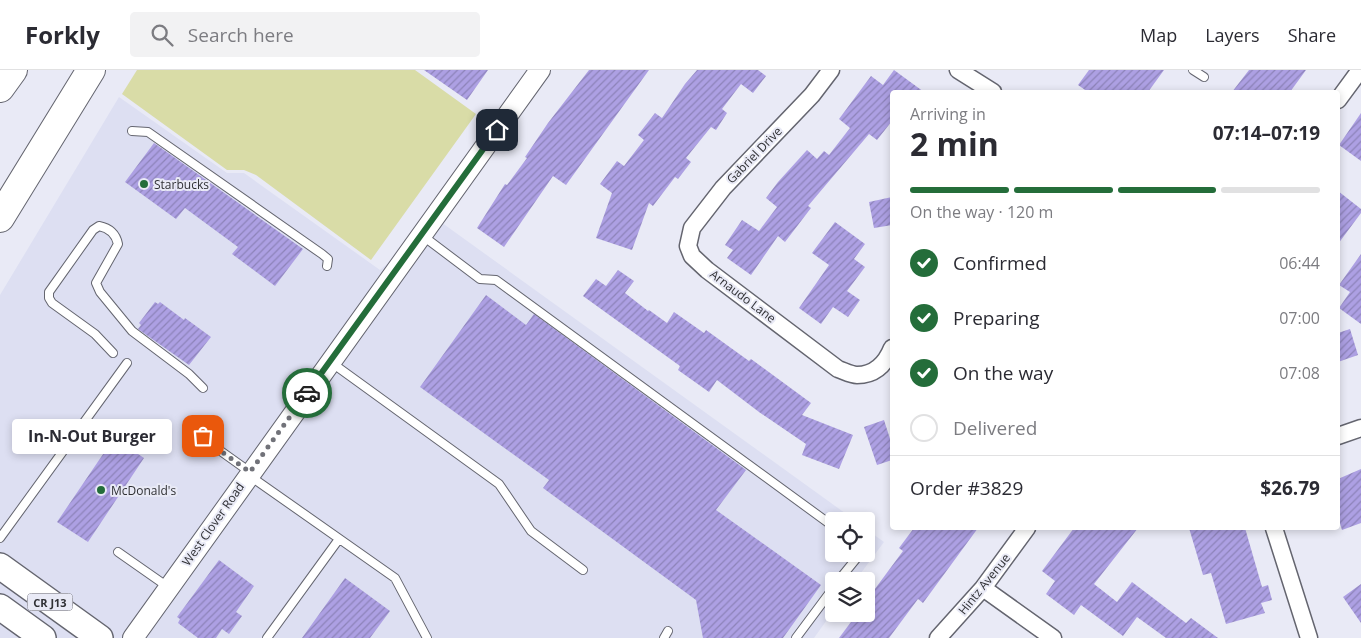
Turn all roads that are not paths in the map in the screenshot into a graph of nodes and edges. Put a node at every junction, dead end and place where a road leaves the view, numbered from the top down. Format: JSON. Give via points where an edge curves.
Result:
{"nodes":[{"id":1,"x":13,"y":70,"type":"edge"},
{"id":2,"x":91,"y":70,"type":"edge"},
{"id":3,"x":540,"y":70,"type":"edge"},
{"id":4,"x":831,"y":70,"type":"edge"},
{"id":5,"x":958,"y":70,"type":"edge"},
{"id":6,"x":1193,"y":70,"type":"edge"},
{"id":7,"x":1360,"y":70,"type":"edge"},
{"id":8,"x":1204,"y":77,"type":"dead end"},
{"id":9,"x":0,"y":88,"type":"edge"},
{"id":10,"x":990,"y":90,"type":"edge"},
{"id":11,"x":1340,"y":97,"type":"edge"},
{"id":12,"x":132,"y":131,"type":"dead end"},
{"id":13,"x":0,"y":218,"type":"edge"},
{"id":14,"x":422,"y":235,"type":"junction"},
{"id":15,"x":688,"y":246,"type":"joint"},
{"id":16,"x":327,"y":266,"type":"dead end"},
{"id":17,"x":112,"y":353,"type":"dead end"},
{"id":18,"x":890,"y":353,"type":"edge"},
{"id":19,"x":330,"y":362,"type":"junction"},
{"id":20,"x":127,"y":364,"type":"dead end"},
{"id":21,"x":203,"y":388,"type":"dead end"},
{"id":22,"x":1361,"y":428,"type":"edge"},
{"id":23,"x":1340,"y":435,"type":"edge"},
{"id":24,"x":203,"y":436,"type":"dead end"},
{"id":25,"x":249,"y":473,"type":"junction"},
{"id":26,"x":825,"y":520,"type":"edge"},
{"id":27,"x":1026,"y":530,"type":"edge"},
{"id":28,"x":1275,"y":530,"type":"edge"},
{"id":29,"x":0,"y":538,"type":"edge"},
{"id":30,"x":339,"y":539,"type":"junction"},
{"id":31,"x":118,"y":552,"type":"dead end"},
{"id":32,"x":853,"y":562,"type":"edge"},
{"id":33,"x":0,"y":566,"type":"edge"},
{"id":34,"x":583,"y":570,"type":"dead end"},
{"id":35,"x":845,"y":572,"type":"edge"},
{"id":36,"x":169,"y":588,"type":"junction"},
{"id":37,"x":983,"y":588,"type":"junction"},
{"id":38,"x":825,"y":599,"type":"edge"},
{"id":39,"x":0,"y":607,"type":"edge"},
{"id":40,"x":43,"y":638,"type":"edge"},
{"id":41,"x":100,"y":638,"type":"edge"},
{"id":42,"x":133,"y":638,"type":"edge"},
{"id":43,"x":267,"y":638,"type":"edge"},
{"id":44,"x":427,"y":638,"type":"edge"},
{"id":45,"x":796,"y":638,"type":"edge"},
{"id":46,"x":938,"y":638,"type":"edge"},
{"id":47,"x":1053,"y":638,"type":"edge"},
{"id":48,"x":1309,"y":638,"type":"edge"}],
"edges":[{"from":1,"to":9,"type":"highway"},
{"from":2,"to":13,"type":"highway"},
{"from":3,"to":14,"type":"street","name":"West Clover Road"},
{"from":4,"to":15,"type":"street","name":"Gabriel Drive","via":[[812,95],[723,188],[692,228]]},
{"from":5,"to":10,"type":"street"},
{"from":6,"to":8,"type":"lane"},
{"from":7,"to":11,"type":"street"},
{"from":12,"to":16,"type":"lane","via":[[148,132],[322,254],[328,259]]},
{"from":14,"to":19,"type":"street","name":"West Clover Road"},
{"from":14,"to":26,"type":"lane","via":[[480,278],[496,280]]},
{"from":15,"to":18,"type":"street","name":"Arnaudo Lane","via":[[692,256],[707,270],[838,369],[856,375],[874,372],[887,361]]},
{"from":17,"to":21,"type":"lane","via":[[95,334],[52,304],[49,298],[49,292],[99,226],[116,236],[118,244],[96,283],[100,292],[132,331]]},
{"from":19,"to":25,"type":"street","name":"West Clover Road"},
{"from":19,"to":34,"type":"lane","via":[[499,484],[532,532]]},
{"from":20,"to":29,"type":"lane"},
{"from":22,"to":23,"type":"street"},
{"from":24,"to":25,"type":"lane"},
{"from":25,"to":30,"type":"lane"},
{"from":25,"to":36,"type":"street","name":"West Clover Road"},
{"from":27,"to":37,"type":"street","name":"Hintz Avenue"},
{"from":28,"to":48,"type":"street"},
{"from":30,"to":43,"type":"lane"},
{"from":30,"to":44,"type":"lane","via":[[395,578]]},
{"from":31,"to":36,"type":"lane"},
{"from":32,"to":35,"type":"lane"},
{"from":33,"to":41,"type":"main road","number":"CR J13"},
{"from":36,"to":42,"type":"street","name":"West Clover Road"},
{"from":37,"to":46,"type":"street","name":"Hintz Avenue"},
{"from":37,"to":47,"type":"street"},
{"from":38,"to":45,"type":"lane"},
{"from":39,"to":40,"type":"main road","number":"CR J13"}]}
